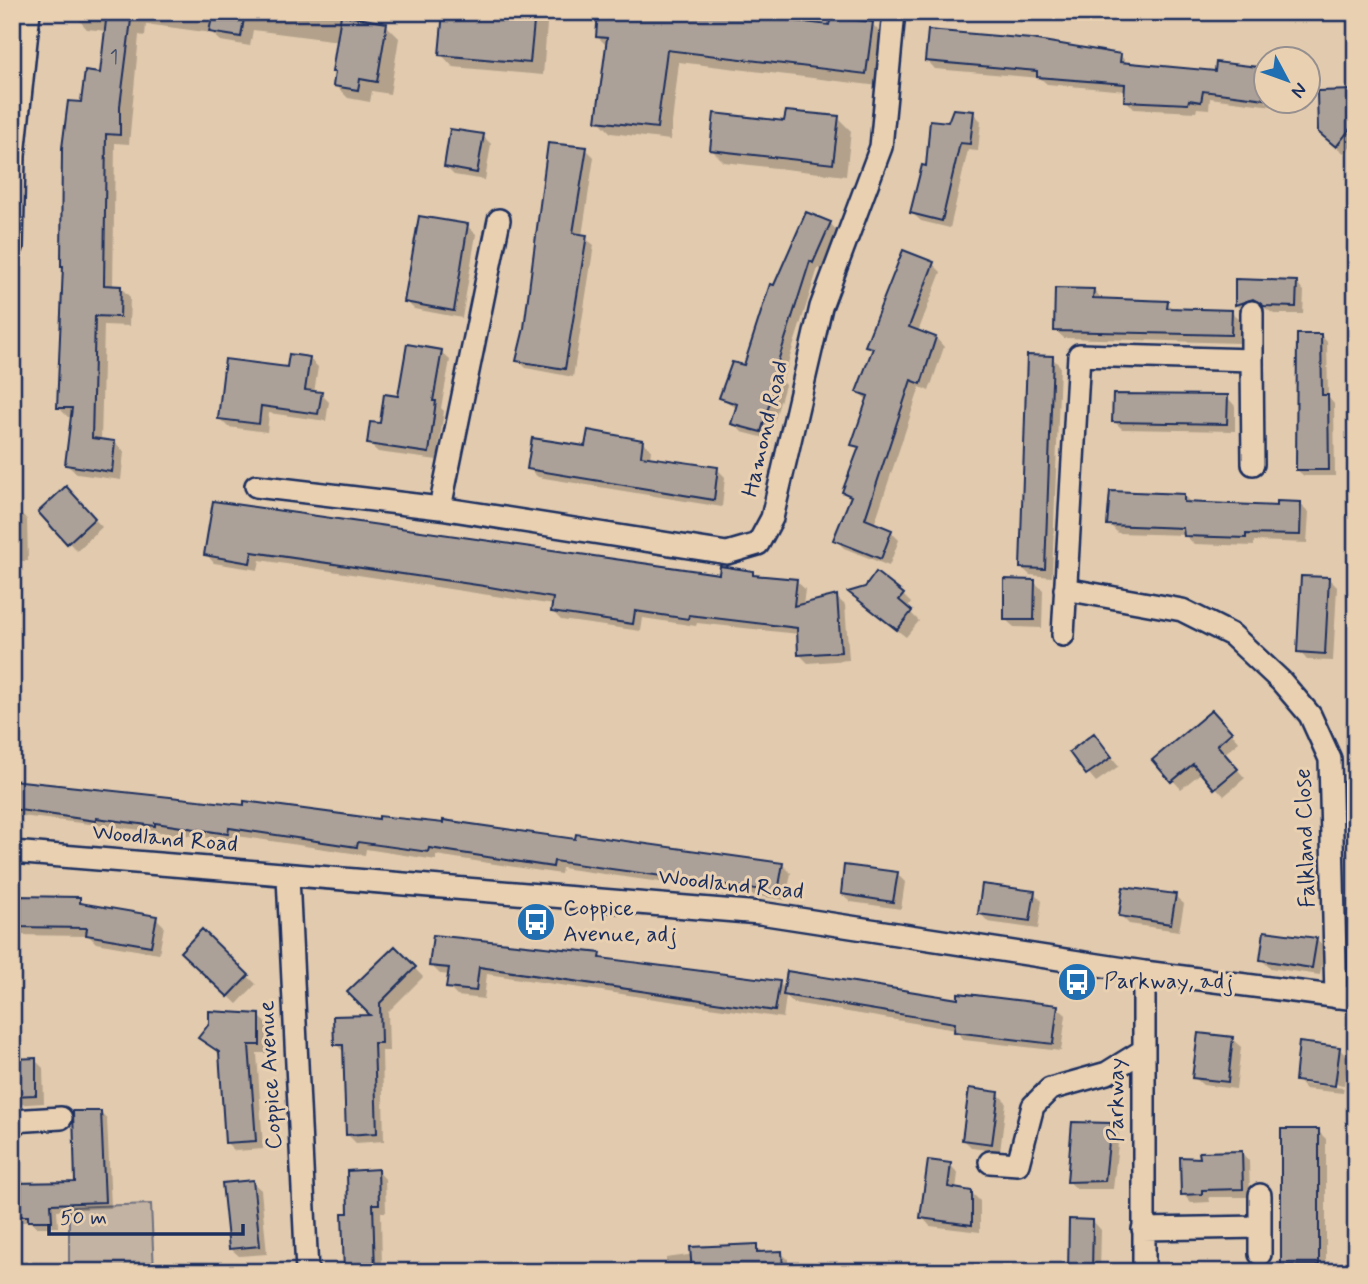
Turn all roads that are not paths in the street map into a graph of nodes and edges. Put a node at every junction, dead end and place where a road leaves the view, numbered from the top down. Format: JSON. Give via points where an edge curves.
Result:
{"nodes":[{"id":1,"x":29,"y":12,"type":"edge"},
{"id":2,"x":894,"y":12,"type":"edge"},
{"id":3,"x":499,"y":220,"type":"dead end"},
{"id":4,"x":12,"y":247,"type":"edge"},
{"id":5,"x":1252,"y":313,"type":"dead end"},
{"id":6,"x":1252,"y":360,"type":"junction"},
{"id":7,"x":1253,"y":464,"type":"dead end"},
{"id":8,"x":256,"y":486,"type":"dead end"},
{"id":9,"x":440,"y":508,"type":"junction"},
{"id":10,"x":1065,"y":589,"type":"junction"},
{"id":11,"x":1063,"y":635,"type":"dead end"},
{"id":12,"x":12,"y":852,"type":"edge"},
{"id":13,"x":288,"y":877,"type":"junction"},
{"id":14,"x":1144,"y":972,"type":"junction"},
{"id":15,"x":1346,"y":998,"type":"edge"},
{"id":16,"x":1144,"y":1050,"type":"junction"},
{"id":17,"x":61,"y":1118,"type":"dead end"},
{"id":18,"x":12,"y":1121,"type":"edge"},
{"id":19,"x":990,"y":1162,"type":"dead end"},
{"id":20,"x":1260,"y":1195,"type":"dead end"},
{"id":21,"x":1260,"y":1227,"type":"junction"},
{"id":22,"x":1143,"y":1229,"type":"junction"},
{"id":23,"x":1260,"y":1254,"type":"dead end"},
{"id":24,"x":307,"y":1272,"type":"edge"},
{"id":25,"x":1143,"y":1272,"type":"edge"}],
"edges":[{"from":1,"to":4,"type":"street","via":[[14,156]]},
{"from":2,"to":9,"type":"street","name":"Hamond Road","via":[[881,147],[821,307],[772,518],[758,544],[727,553]]},
{"from":3,"to":9,"type":"street"},
{"from":5,"to":6,"type":"street"},
{"from":6,"to":7,"type":"street"},
{"from":6,"to":10,"type":"street","via":[[1079,355]]},
{"from":8,"to":9,"type":"street","name":"Hamond Road"},
{"from":10,"to":11,"type":"street"},
{"from":10,"to":15,"type":"street","name":"Falkland Close","via":[[1182,610],[1232,635],[1310,715],[1330,759]]},
{"from":12,"to":13,"type":"street","name":"Woodland Road"},
{"from":13,"to":14,"type":"street","name":"Woodland Road","via":[[760,913]]},
{"from":13,"to":24,"type":"street","name":"Coppice Avenue"},
{"from":14,"to":15,"type":"street","name":"Woodland Road"},
{"from":14,"to":16,"type":"street","name":"Parkway"},
{"from":16,"to":19,"type":"street","via":[[1107,1073],[1050,1089],[1033,1107],[1018,1164]]},
{"from":16,"to":22,"type":"street","name":"Parkway"},
{"from":17,"to":18,"type":"street"},
{"from":20,"to":21,"type":"street"},
{"from":21,"to":22,"type":"street"},
{"from":21,"to":23,"type":"street"},
{"from":22,"to":25,"type":"street","name":"Parkway"}]}
